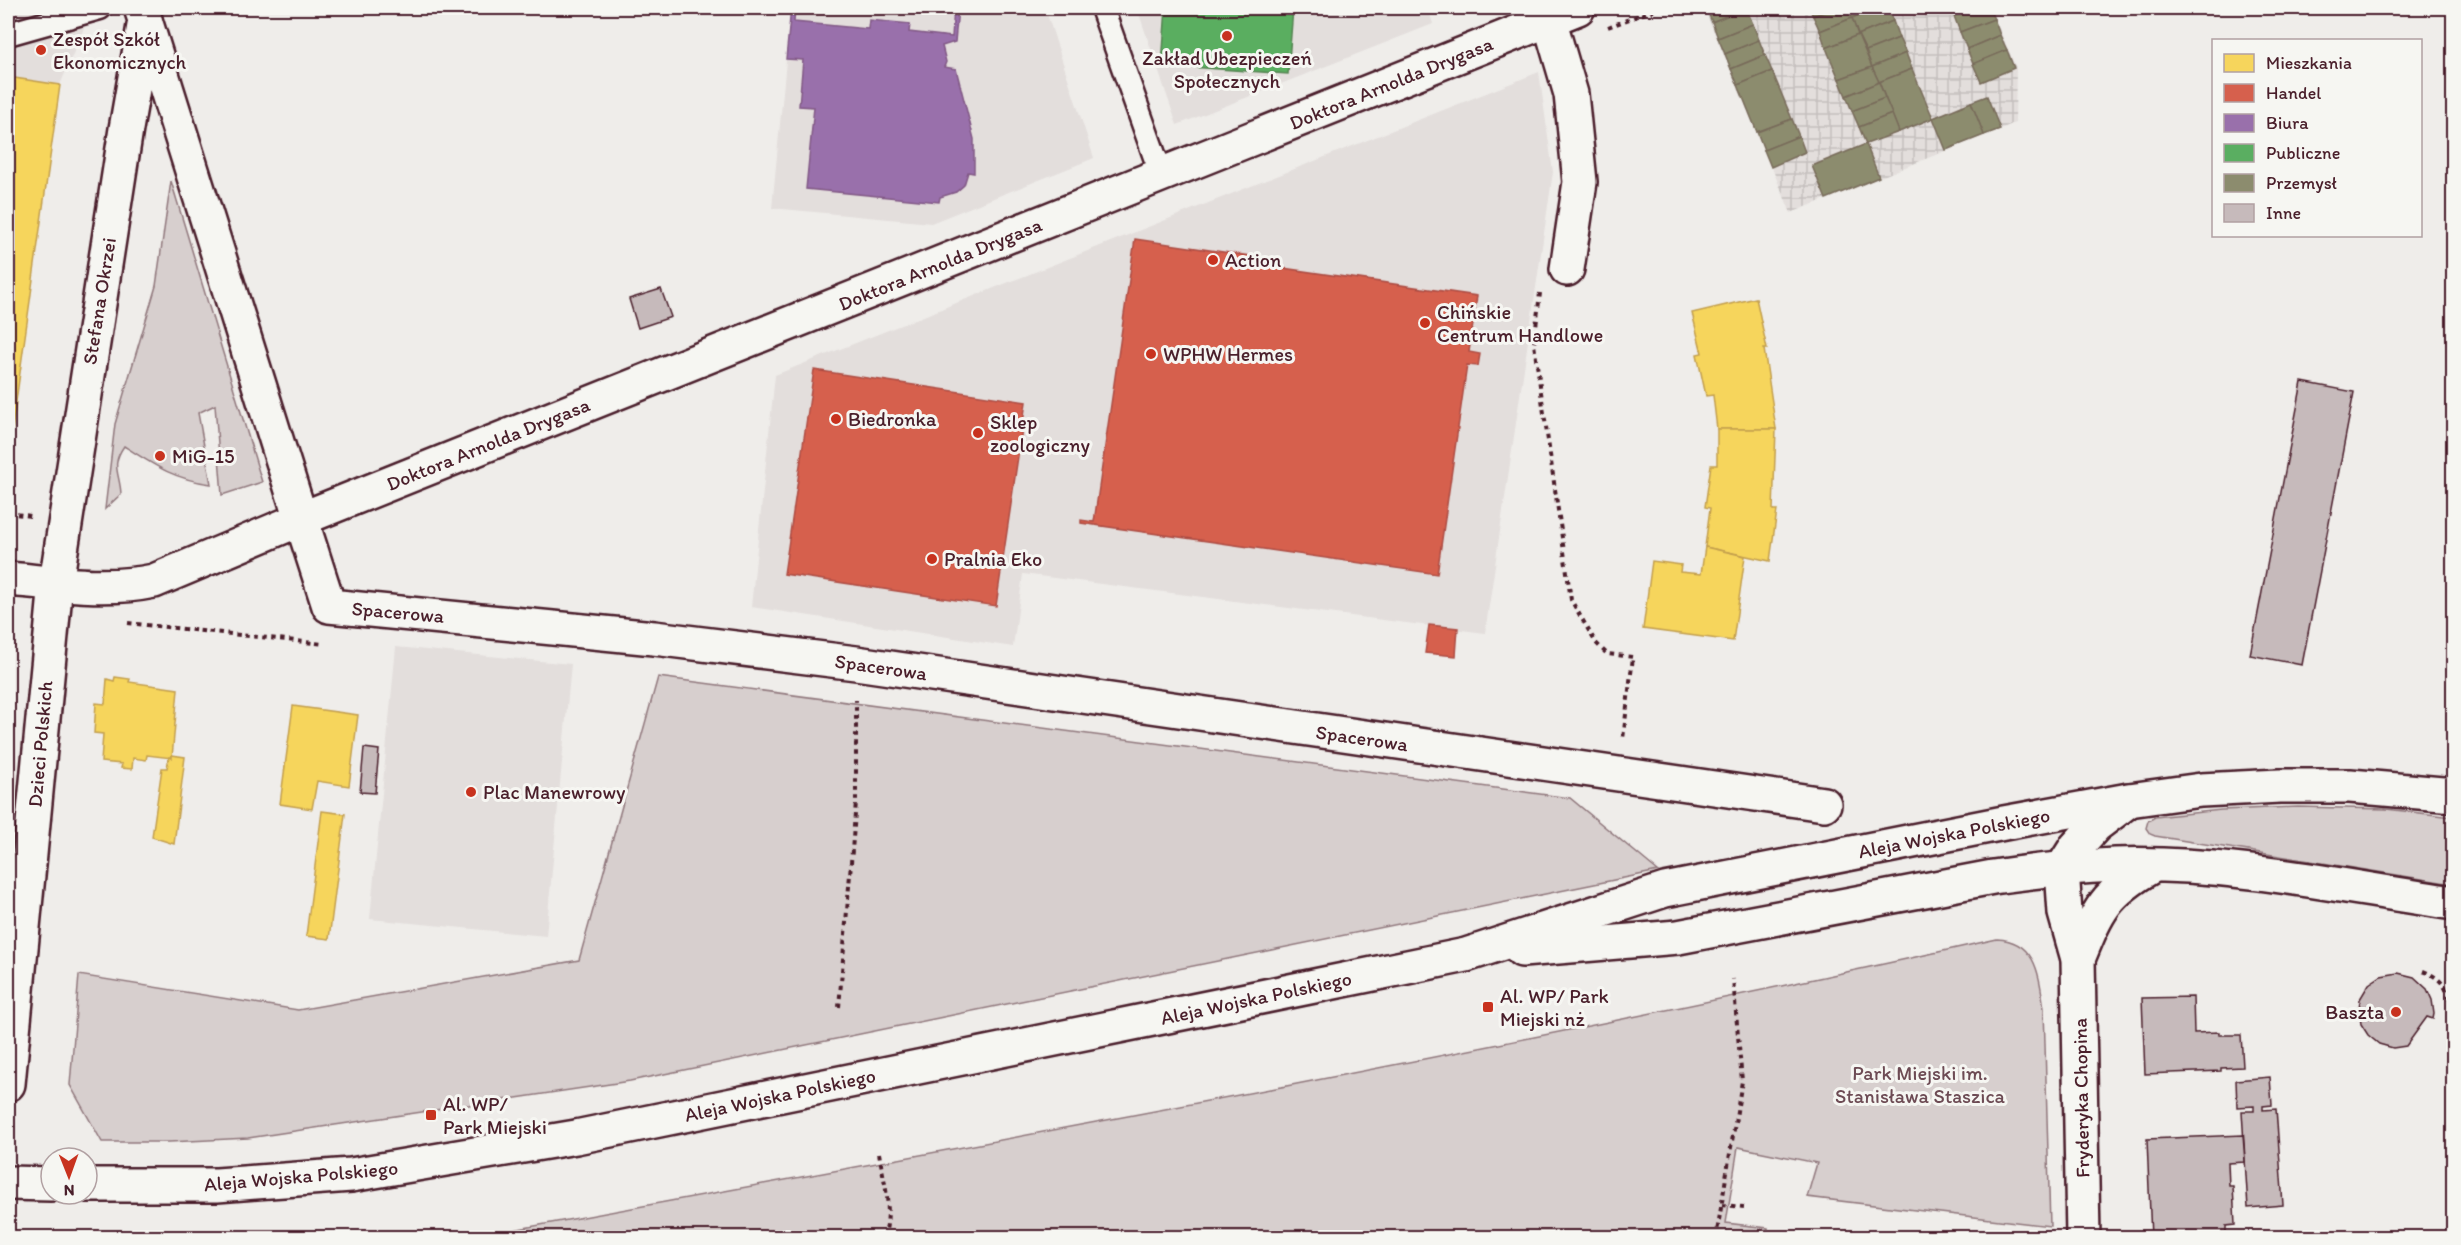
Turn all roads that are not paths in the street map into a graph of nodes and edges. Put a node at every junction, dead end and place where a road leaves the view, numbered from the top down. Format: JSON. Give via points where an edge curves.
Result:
{"nodes":[{"id":1,"x":100,"y":8,"type":"edge"},
{"id":2,"x":1102,"y":8,"type":"edge"},
{"id":3,"x":1564,"y":13,"type":"edge"},
{"id":4,"x":143,"y":14,"type":"edge"},
{"id":5,"x":8,"y":34,"type":"edge"},
{"id":6,"x":1165,"y":175,"type":"junction"},
{"id":7,"x":1554,"y":277,"type":"road end"},
{"id":8,"x":301,"y":519,"type":"junction"},
{"id":9,"x":8,"y":579,"type":"edge"},
{"id":10,"x":56,"y":583,"type":"junction"},
{"id":11,"x":2454,"y":795,"type":"edge"},
{"id":12,"x":2129,"y":800,"type":"junction"},
{"id":13,"x":1824,"y":804,"type":"dead end"},
{"id":14,"x":2152,"y":866,"type":"junction"},
{"id":15,"x":2062,"y":869,"type":"junction"},
{"id":16,"x":2454,"y":903,"type":"edge"},
{"id":17,"x":1466,"y":955,"type":"junction"},
{"id":18,"x":2078,"y":959,"type":"junction"},
{"id":19,"x":8,"y":1084,"type":"edge"},
{"id":20,"x":8,"y":1183,"type":"edge"},
{"id":21,"x":39,"y":1184,"type":"edge"},
{"id":22,"x":99,"y":1185,"type":"edge"},
{"id":23,"x":2084,"y":1238,"type":"edge"}],
"edges":[{"from":1,"to":5,"type":"lane"},
{"from":2,"to":6,"type":"lane","via":[[1155,157]]},
{"from":3,"to":6,"type":"street","name":"Doktora Arnolda Drygasa"},
{"from":3,"to":7,"type":"street","via":[[1580,182]]},
{"from":4,"to":8,"type":"street","name":"Stefana Okrzei"},
{"from":4,"to":10,"type":"street","name":"Stefana Okrzei"},
{"from":6,"to":8,"type":"street","name":"Doktora Arnolda Drygasa"},
{"from":8,"to":10,"type":"street","via":[[154,581],[112,587]]},
{"from":8,"to":13,"type":"street","name":"Spacerowa","via":[[329,606],[654,638],[856,663]]},
{"from":9,"to":10,"type":"street"},
{"from":10,"to":19,"type":"street","name":"Dzieci Polskich"},
{"from":11,"to":12,"type":"street","name":"Aleja Wojska Polskiego","via":[[2350,786],[2280,786],[2210,789]]},
{"from":12,"to":15,"type":"street","via":[[2096,825]]},
{"from":12,"to":17,"type":"street","name":"Aleja Wojska Polskiego","via":[[1665,890]]},
{"from":14,"to":15,"type":"street","name":"Aleja Wojska Polskiego"},
{"from":14,"to":16,"type":"street","name":"Aleja Wojska Polskiego","via":[[2263,874]]},
{"from":14,"to":18,"type":"street","name":"Fryderyka Chopina","via":[[2104,902]]},
{"from":15,"to":17,"type":"street","name":"Aleja Wojska Polskiego","via":[[1966,882],[1678,938]]},
{"from":15,"to":18,"type":"street","name":"Fryderyka Chopina","via":[[2065,913]]},
{"from":17,"to":22,"type":"street","name":"Aleja Wojska Polskiego","via":[[438,1162],[290,1181]]},
{"from":18,"to":23,"type":"street","name":"Fryderyka Chopina"},
{"from":20,"to":21,"type":"street"}]}
